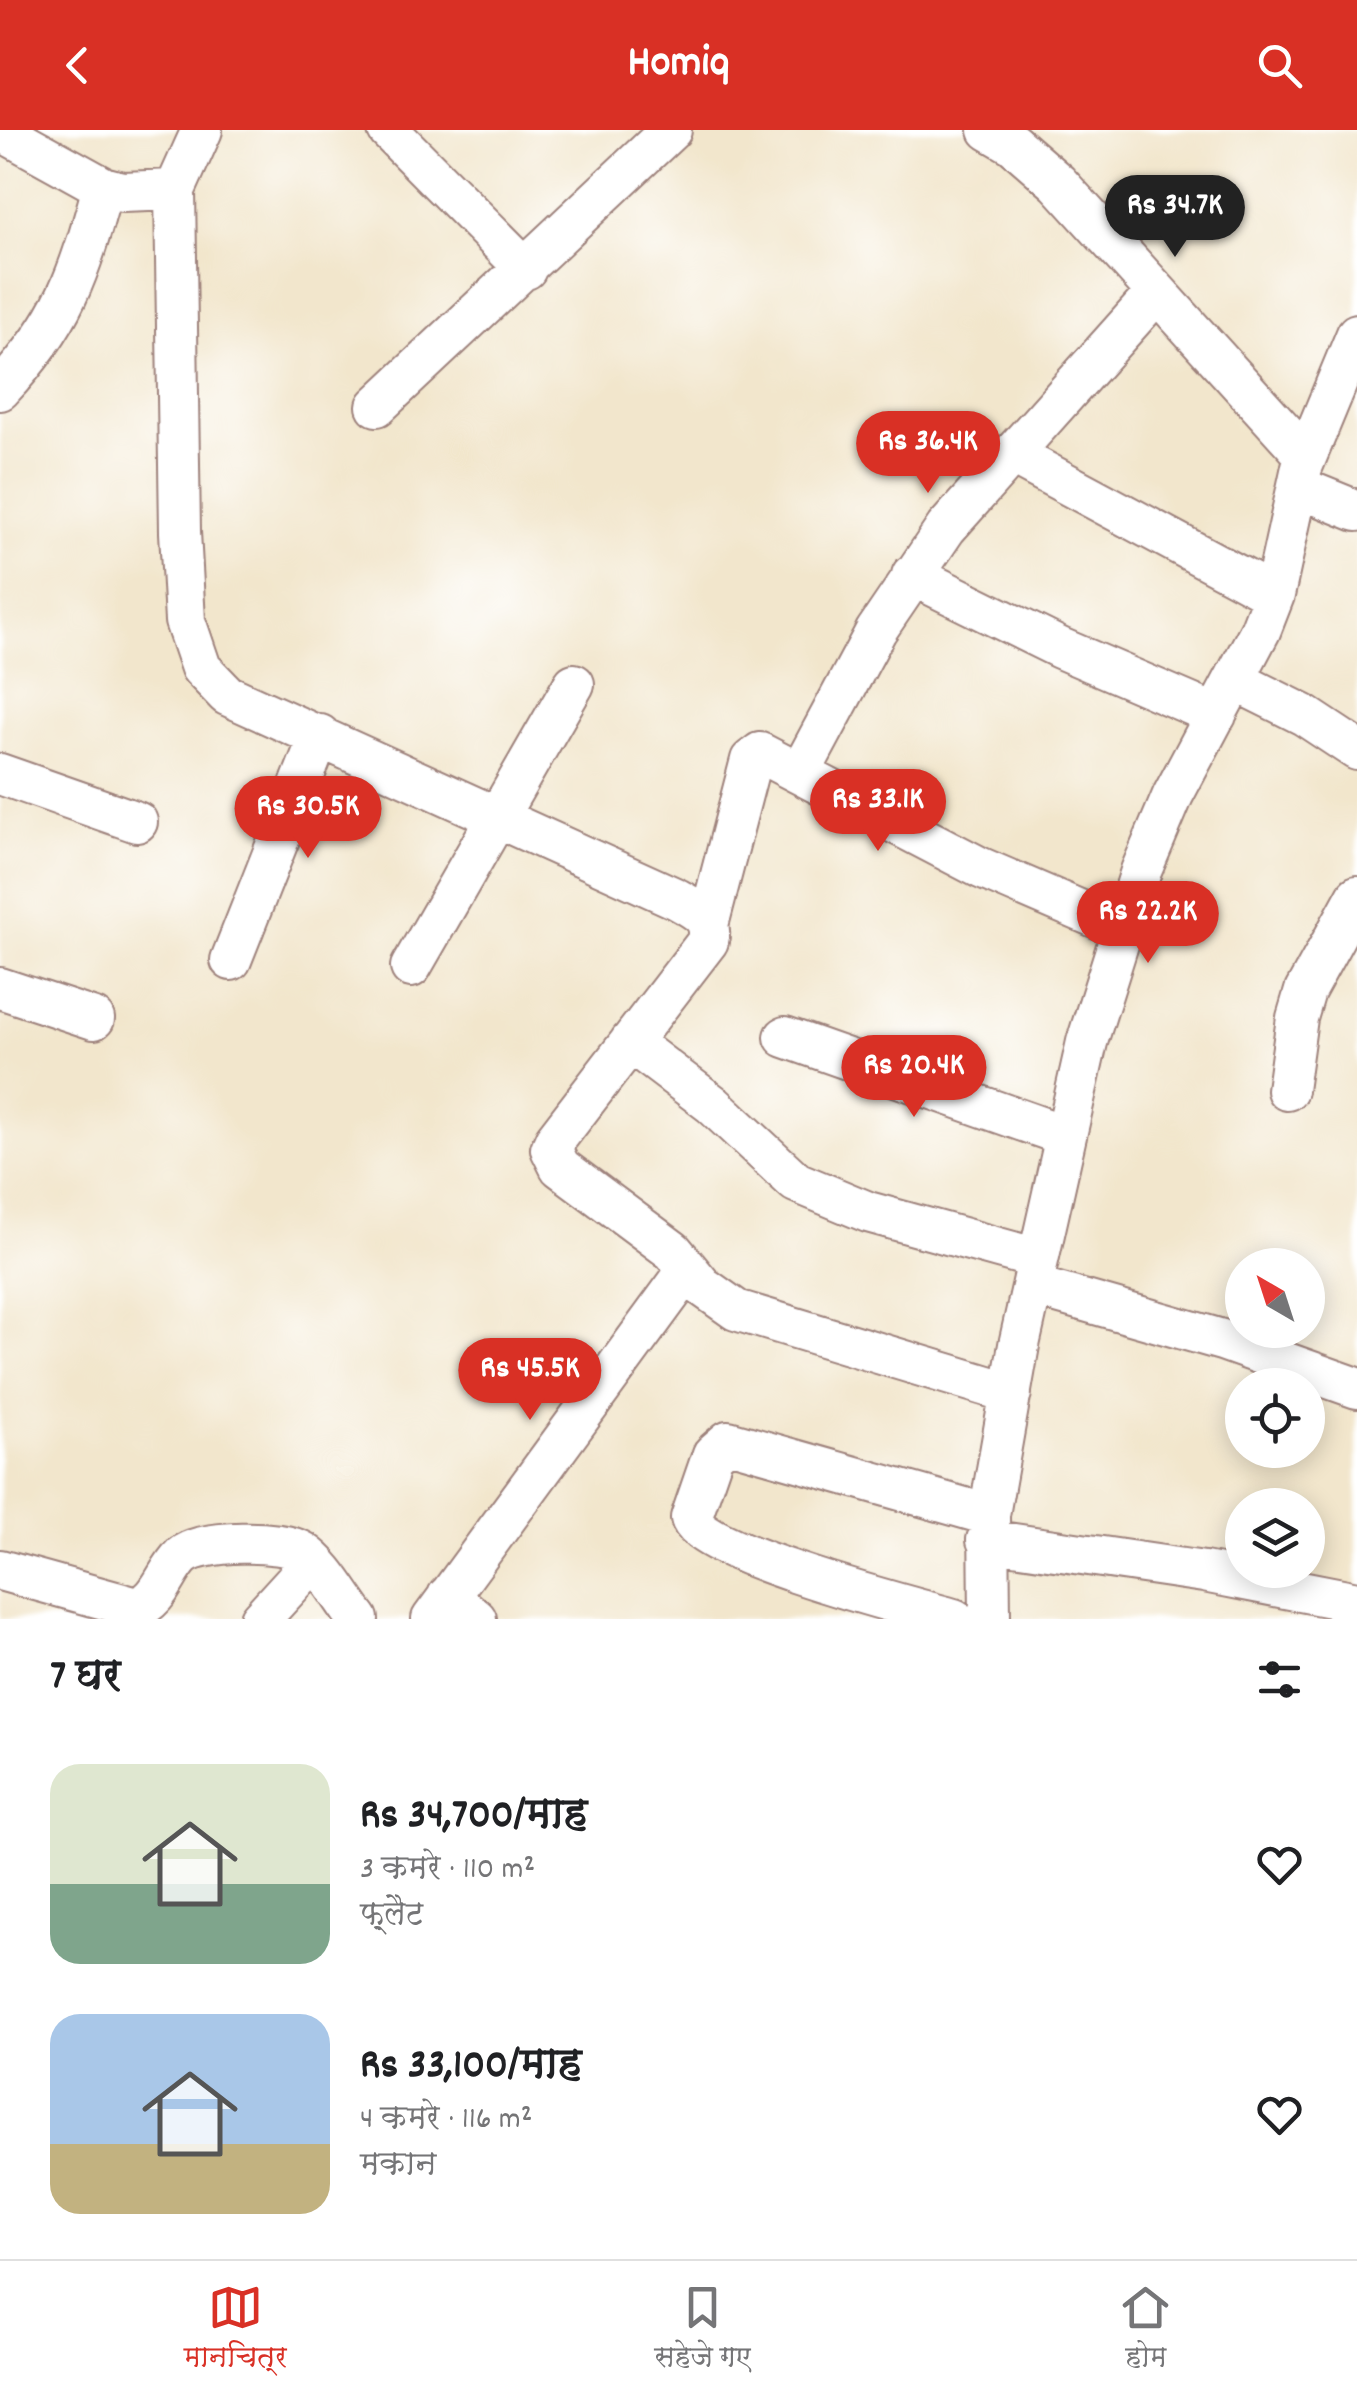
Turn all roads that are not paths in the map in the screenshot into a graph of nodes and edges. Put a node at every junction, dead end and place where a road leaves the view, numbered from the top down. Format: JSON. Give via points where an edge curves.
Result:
{"nodes":[{"id":1,"x":0,"y":130,"type":"edge"},
{"id":2,"x":202,"y":130,"type":"edge"},
{"id":3,"x":388,"y":130,"type":"edge"},
{"id":4,"x":670,"y":130,"type":"edge"},
{"id":5,"x":989,"y":130,"type":"edge"},
{"id":6,"x":103,"y":188,"type":"junction"},
{"id":7,"x":175,"y":190,"type":"junction"},
{"id":8,"x":526,"y":269,"type":"junction"},
{"id":9,"x":1156,"y":292,"type":"junction"},
{"id":10,"x":1357,"y":334,"type":"edge"},
{"id":11,"x":0,"y":390,"type":"edge"},
{"id":12,"x":377,"y":406,"type":"dead end"},
{"id":13,"x":1010,"y":454,"type":"junction"},
{"id":14,"x":1302,"y":472,"type":"junction"},
{"id":15,"x":1357,"y":511,"type":"edge"},
{"id":16,"x":912,"y":575,"type":"junction"},
{"id":17,"x":1274,"y":596,"type":"junction"},
{"id":18,"x":574,"y":684,"type":"dead end"},
{"id":19,"x":1225,"y":698,"type":"junction"},
{"id":20,"x":320,"y":736,"type":"junction"},
{"id":21,"x":1357,"y":750,"type":"edge"},
{"id":22,"x":801,"y":772,"type":"junction"},
{"id":23,"x":0,"y":774,"type":"edge"},
{"id":24,"x":497,"y":816,"type":"junction"},
{"id":25,"x":137,"y":822,"type":"dead end"},
{"id":26,"x":1357,"y":896,"type":"edge"},
{"id":27,"x":708,"y":925,"type":"junction"},
{"id":28,"x":1123,"y":929,"type":"junction"},
{"id":29,"x":231,"y":960,"type":"dead end"},
{"id":30,"x":410,"y":967,"type":"dead end"},
{"id":31,"x":0,"y":988,"type":"edge"},
{"id":32,"x":94,"y":1019,"type":"dead end"},
{"id":33,"x":785,"y":1037,"type":"dead end"},
{"id":34,"x":630,"y":1042,"type":"junction"},
{"id":35,"x":1287,"y":1090,"type":"dead end"},
{"id":36,"x":1066,"y":1136,"type":"junction"},
{"id":37,"x":688,"y":1271,"type":"junction"},
{"id":38,"x":1036,"y":1273,"type":"junction"},
{"id":39,"x":1357,"y":1388,"type":"edge"},
{"id":40,"x":1011,"y":1393,"type":"junction"},
{"id":41,"x":988,"y":1527,"type":"junction"},
{"id":42,"x":313,"y":1561,"type":"junction"},
{"id":43,"x":0,"y":1570,"type":"edge"},
{"id":44,"x":1357,"y":1602,"type":"edge"},
{"id":45,"x":452,"y":1611,"type":"edge"},
{"id":46,"x":260,"y":1619,"type":"edge"},
{"id":47,"x":358,"y":1619,"type":"edge"},
{"id":48,"x":954,"y":1619,"type":"edge"},
{"id":49,"x":990,"y":1619,"type":"edge"}],
"edges":[{"from":1,"to":6,"type":"street"},
{"from":2,"to":7,"type":"street"},
{"from":3,"to":8,"type":"street"},
{"from":4,"to":8,"type":"street"},
{"from":5,"to":9,"type":"street","via":[[1040,165]]},
{"from":6,"to":7,"type":"street"},
{"from":6,"to":11,"type":"street","via":[[68,302]]},
{"from":7,"to":20,"type":"street","via":[[186,621],[212,684]]},
{"from":8,"to":12,"type":"street"},
{"from":9,"to":13,"type":"street"},
{"from":9,"to":14,"type":"street"},
{"from":10,"to":14,"type":"street"},
{"from":13,"to":16,"type":"street"},
{"from":13,"to":17,"type":"street"},
{"from":14,"to":15,"type":"street"},
{"from":14,"to":17,"type":"street"},
{"from":16,"to":19,"type":"street","via":[[1060,648]]},
{"from":16,"to":22,"type":"street"},
{"from":17,"to":19,"type":"street"},
{"from":18,"to":24,"type":"street"},
{"from":19,"to":21,"type":"street","via":[[1304,715]]},
{"from":19,"to":28,"type":"street","via":[[1174,795]]},
{"from":20,"to":24,"type":"street"},
{"from":20,"to":29,"type":"street"},
{"from":22,"to":27,"type":"street","via":[[760,753],[751,760]]},
{"from":22,"to":28,"type":"street","via":[[981,868]]},
{"from":23,"to":25,"type":"street"},
{"from":24,"to":27,"type":"street","via":[[677,899]]},
{"from":24,"to":30,"type":"street"},
{"from":26,"to":35,"type":"street","via":[[1305,991]]},
{"from":27,"to":34,"type":"street","via":[[708,940]]},
{"from":28,"to":36,"type":"street"},
{"from":31,"to":32,"type":"street"},
{"from":33,"to":36,"type":"street"},
{"from":34,"to":37,"type":"street","via":[[551,1149],[560,1166],[673,1251]]},
{"from":34,"to":38,"type":"street","via":[[712,1104],[796,1182]]},
{"from":36,"to":38,"type":"street"},
{"from":37,"to":40,"type":"street","via":[[736,1310]]},
{"from":37,"to":45,"type":"street"},
{"from":38,"to":39,"type":"street"},
{"from":38,"to":40,"type":"street"},
{"from":40,"to":41,"type":"street"},
{"from":41,"to":44,"type":"street"},
{"from":41,"to":48,"type":"street","via":[[728,1442],[713,1454],[690,1518],[699,1532],[782,1567]]},
{"from":41,"to":49,"type":"street"},
{"from":42,"to":43,"type":"street","via":[[291,1547],[204,1544],[184,1554],[149,1603],[137,1608]]},
{"from":42,"to":46,"type":"street"},
{"from":42,"to":47,"type":"street"}]}
